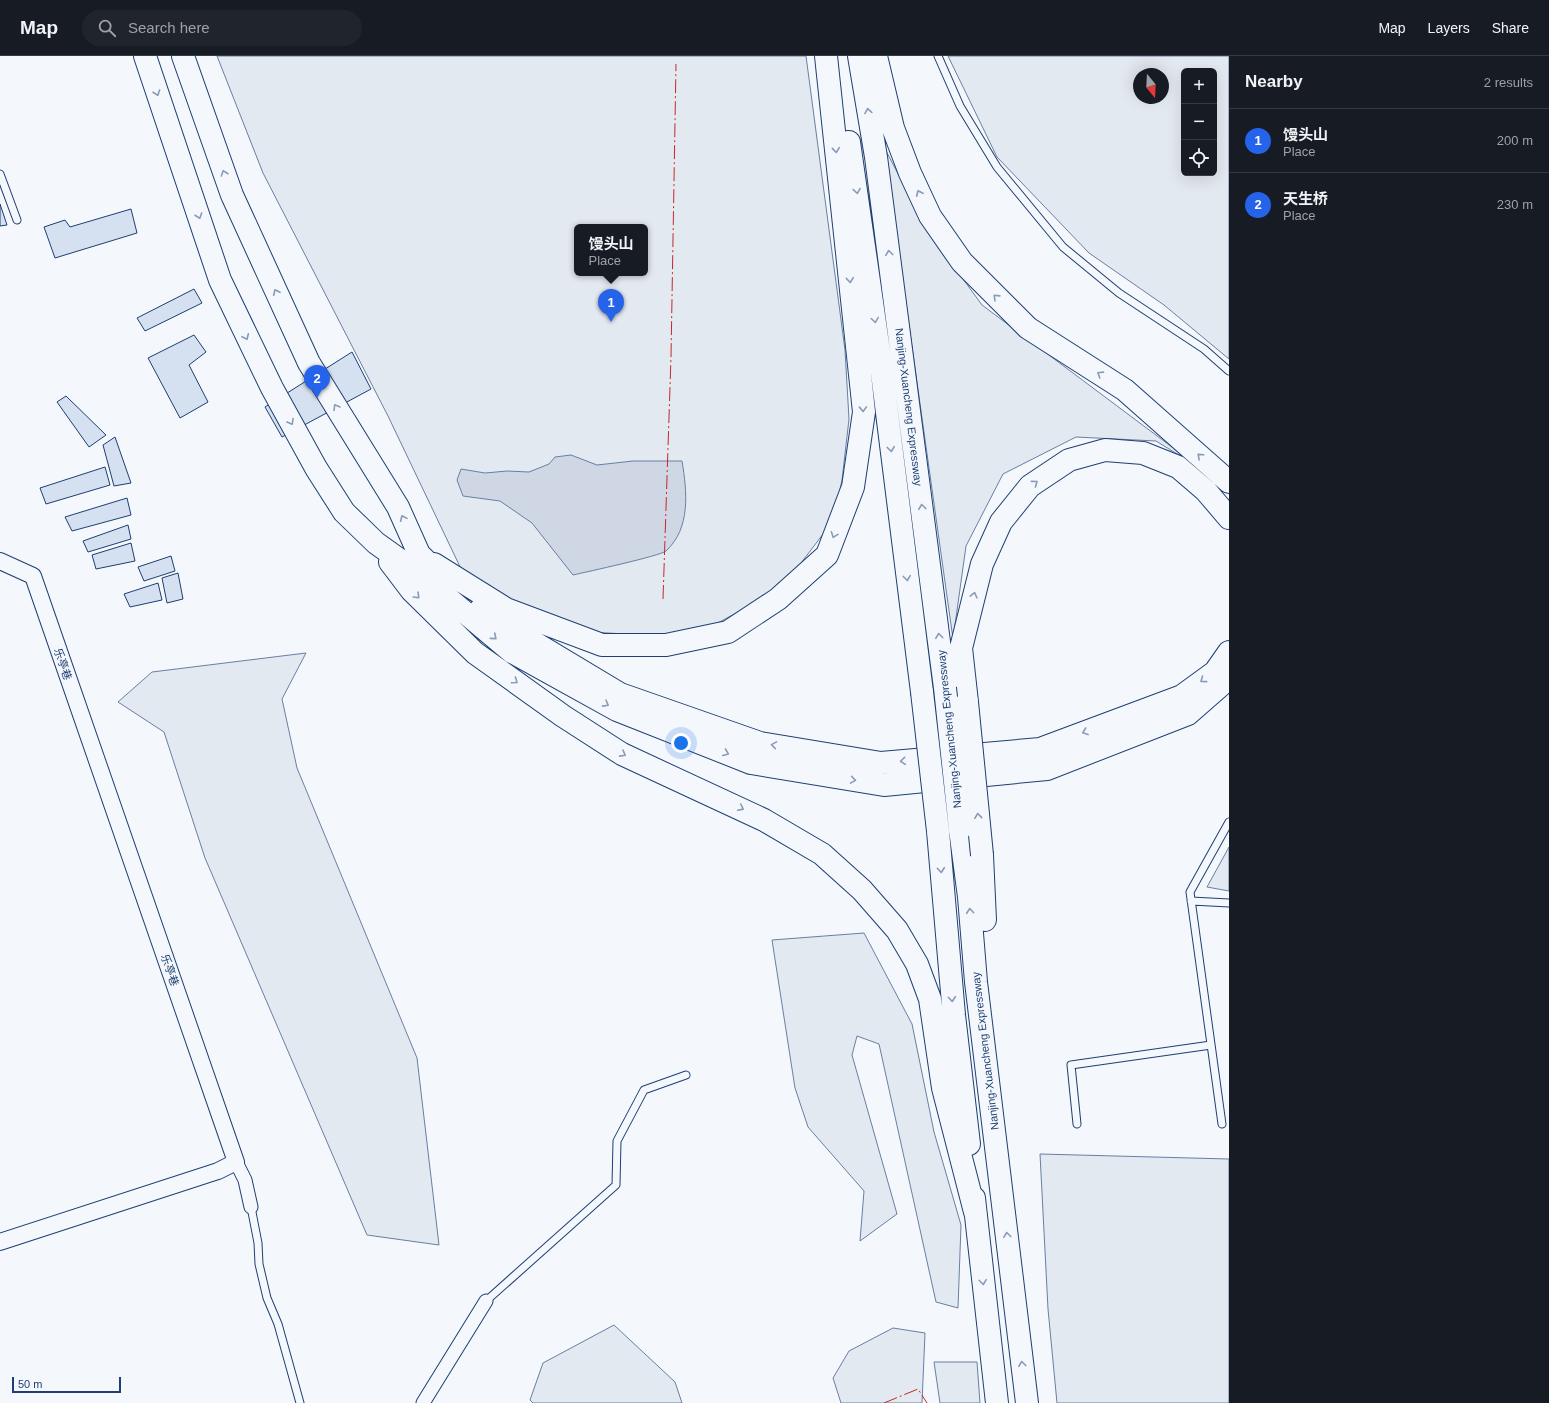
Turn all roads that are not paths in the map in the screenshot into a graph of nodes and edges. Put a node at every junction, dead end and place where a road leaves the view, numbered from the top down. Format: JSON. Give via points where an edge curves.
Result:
{"nodes":[{"id":1,"x":145,"y":56,"type":"edge"},
{"id":2,"x":183,"y":56,"type":"edge"},
{"id":3,"x":826,"y":56,"type":"edge"},
{"id":4,"x":836,"y":56,"type":"edge"},
{"id":5,"x":859,"y":56,"type":"edge"},
{"id":6,"x":876,"y":56,"type":"edge"},
{"id":7,"x":938,"y":56,"type":"edge"},
{"id":8,"x":0,"y":174,"type":"edge"},
{"id":9,"x":17,"y":220,"type":"dead end"},
{"id":10,"x":1229,"y":371,"type":"edge"},
{"id":11,"x":1229,"y":482,"type":"edge"},
{"id":12,"x":1229,"y":518,"type":"edge"},
{"id":13,"x":376,"y":543,"type":"junction"},
{"id":14,"x":419,"y":554,"type":"junction"},
{"id":15,"x":0,"y":561,"type":"edge"},
{"id":16,"x":1229,"y":652,"type":"edge"},
{"id":17,"x":1229,"y":678,"type":"edge"},
{"id":18,"x":1229,"y":822,"type":"edge"},
{"id":19,"x":1191,"y":901,"type":"junction"},
{"id":20,"x":1229,"y":903,"type":"edge"},
{"id":21,"x":1211,"y":1045,"type":"junction"},
{"id":22,"x":686,"y":1075,"type":"dead end"},
{"id":23,"x":1077,"y":1124,"type":"dead end"},
{"id":24,"x":1222,"y":1124,"type":"dead end"},
{"id":25,"x":994,"y":1127,"type":"junction"},
{"id":26,"x":236,"y":1162,"type":"junction"},
{"id":27,"x":251,"y":1206,"type":"joint"},
{"id":28,"x":975,"y":1212,"type":"junction"},
{"id":29,"x":0,"y":1242,"type":"edge"},
{"id":30,"x":486,"y":1301,"type":"joint"},
{"id":31,"x":300,"y":1403,"type":"edge"},
{"id":32,"x":423,"y":1403,"type":"edge"},
{"id":33,"x":997,"y":1403,"type":"edge"},
{"id":34,"x":1027,"y":1403,"type":"edge"}],
"edges":[{"from":1,"to":13,"type":"highway","one_way":true,"via":[[220,280],[249,342],[312,461],[344,512]]},
{"from":14,"to":2,"type":"highway","one_way":true,"via":[[398,507],[309,363],[232,196]]},
{"from":3,"to":14,"type":"highway","one_way":true,"via":[[864,412],[853,487],[827,555],[778,599],[728,632],[666,645],[602,645],[506,609]]},
{"from":4,"to":28,"type":"highway","name":"Nanjing-Xuancheng Expressway","one_way":true,"bridge":true,"via":[[881,365],[922,692]]},
{"from":25,"to":5,"type":"highway","name":"Nanjing-Xuancheng Expressway","one_way":true,"bridge":true,"via":[[945,688],[878,164]]},
{"from":11,"to":6,"type":"highway","one_way":true,"via":[[1125,390],[1028,328],[962,262],[930,216],[910,173],[893,128]]},
{"from":7,"to":10,"type":"lane","via":[[960,106],[997,167],[1063,247],[1119,293],[1204,349]]},
{"from":8,"to":9,"type":"lane"},
{"from":25,"to":12,"type":"highway","one_way":true,"bridge":true,"via":[[982,855],[961,648],[982,564],[1001,522],[1030,486],[1069,460],[1105,450],[1143,453],[1178,467],[1206,491]]},
{"from":13,"to":17,"type":"highway","one_way":true,"via":[[418,574],[512,652],[617,710],[751,763],[884,785],[1047,769],[1188,714]]},
{"from":13,"to":28,"type":"highway","one_way":true,"via":[[412,591],[475,653],[622,754],[764,820],[822,854],[862,890],[897,930],[916,964],[930,1000],[943,1088]]},
{"from":16,"to":14,"type":"highway","one_way":true,"via":[[1215,672],[1182,696],[1040,749],[881,763],[760,743],[620,694],[462,598]]},
{"from":15,"to":26,"type":"street","name":"乐亭巷","via":[[33,576]]},
{"from":18,"to":19,"type":"lane","via":[[1190,892]]},
{"from":19,"to":20,"type":"lane"},
{"from":19,"to":21,"type":"lane"},
{"from":21,"to":23,"type":"lane","via":[[1071,1065]]},
{"from":21,"to":24,"type":"lane"},
{"from":22,"to":30,"type":"lane","via":[[644,1090],[617,1141],[616,1185]]},
{"from":34,"to":25,"type":"highway","name":"Nanjing-Xuancheng Expressway","one_way":true},
{"from":26,"to":27,"type":"street","via":[[245,1180]]},
{"from":26,"to":29,"type":"street","via":[[218,1171]]},
{"from":27,"to":31,"type":"lane","via":[[259,1264],[267,1298],[278,1324]]},
{"from":28,"to":33,"type":"highway","name":"Nanjing-Xuancheng Expressway","one_way":true},
{"from":30,"to":32,"type":"street"}]}
